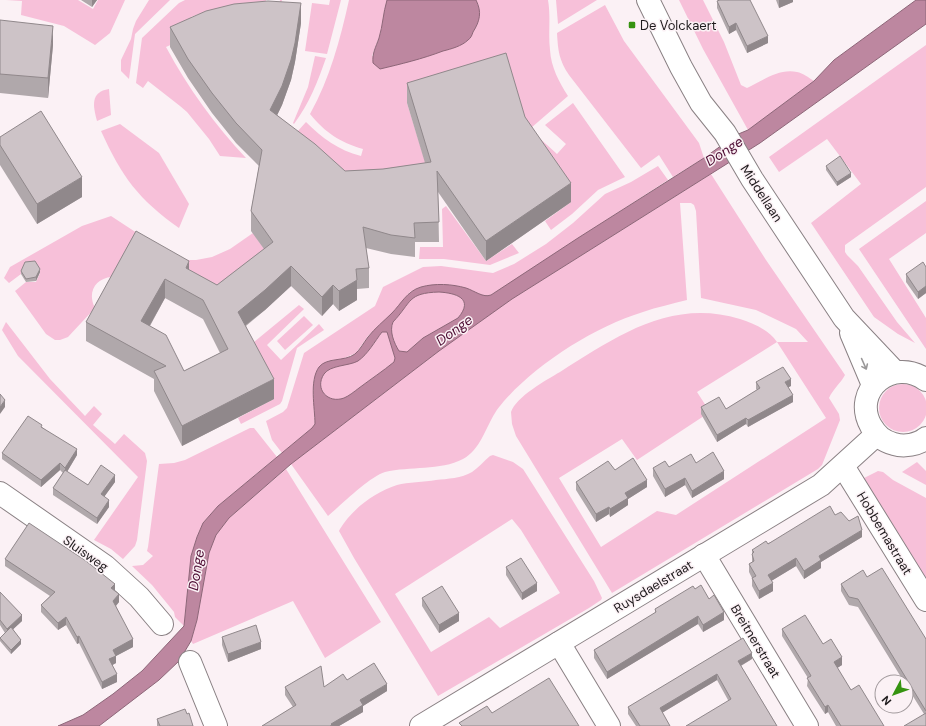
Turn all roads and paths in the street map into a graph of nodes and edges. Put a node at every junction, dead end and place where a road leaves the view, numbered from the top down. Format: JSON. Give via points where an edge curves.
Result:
{"nodes":[{"id":1,"x":639,"y":0,"type":"edge"},
{"id":2,"x":648,"y":0,"type":"edge"},
{"id":3,"x":682,"y":67,"type":"junction"},
{"id":4,"x":844,"y":318,"type":"junction"},
{"id":5,"x":895,"y":372,"type":"junction"},
{"id":6,"x":926,"y":380,"type":"edge"},
{"id":7,"x":873,"y":385,"type":"junction"},
{"id":8,"x":876,"y":435,"type":"junction"},
{"id":9,"x":921,"y":447,"type":"edge"},
{"id":10,"x":843,"y":466,"type":"junction"},
{"id":11,"x":0,"y":493,"type":"edge"},
{"id":12,"x":704,"y":555,"type":"junction"},
{"id":13,"x":926,"y":600,"type":"edge"},
{"id":14,"x":162,"y":624,"type":"dead end"},
{"id":15,"x":559,"y":643,"type":"junction"},
{"id":16,"x":190,"y":662,"type":"dead end"},
{"id":17,"x":216,"y":726,"type":"edge"},
{"id":18,"x":421,"y":726,"type":"edge"},
{"id":19,"x":610,"y":726,"type":"edge"},
{"id":20,"x":807,"y":726,"type":"edge"}],
"edges":[{"from":1,"to":3,"type":"street","name":"Middellaan"},
{"from":2,"to":3,"type":"street","name":"Middellaan"},
{"from":3,"to":4,"type":"street","name":"Middellaan","via":[[701,103],[725,133],[752,179]]},
{"from":4,"to":5,"type":"street","name":"Middellaan"},
{"from":4,"to":7,"type":"street","name":"Middellaan","one_way":true},
{"from":5,"to":6,"type":"street","via":[[918,374]]},
{"from":5,"to":7,"type":"street","via":[[882,377]]},
{"from":7,"to":8,"type":"street","via":[[867,396],[866,416]]},
{"from":8,"to":9,"type":"street","via":[[885,442]]},
{"from":8,"to":10,"type":"street","name":"Ruysdaelstraat"},
{"from":10,"to":12,"type":"street","name":"Ruysdaelstraat","via":[[821,485]]},
{"from":10,"to":13,"type":"street","name":"Hobbemastraat"},
{"from":11,"to":14,"type":"street","name":"Sluisweg","via":[[105,566],[139,597]]},
{"from":12,"to":15,"type":"street","name":"Ruysdaelstraat"},
{"from":12,"to":20,"type":"street","name":"Breitnerstraat"},
{"from":15,"to":18,"type":"street","name":"Ruysdaelstraat"},
{"from":15,"to":19,"type":"street"},
{"from":16,"to":17,"type":"street"}]}
